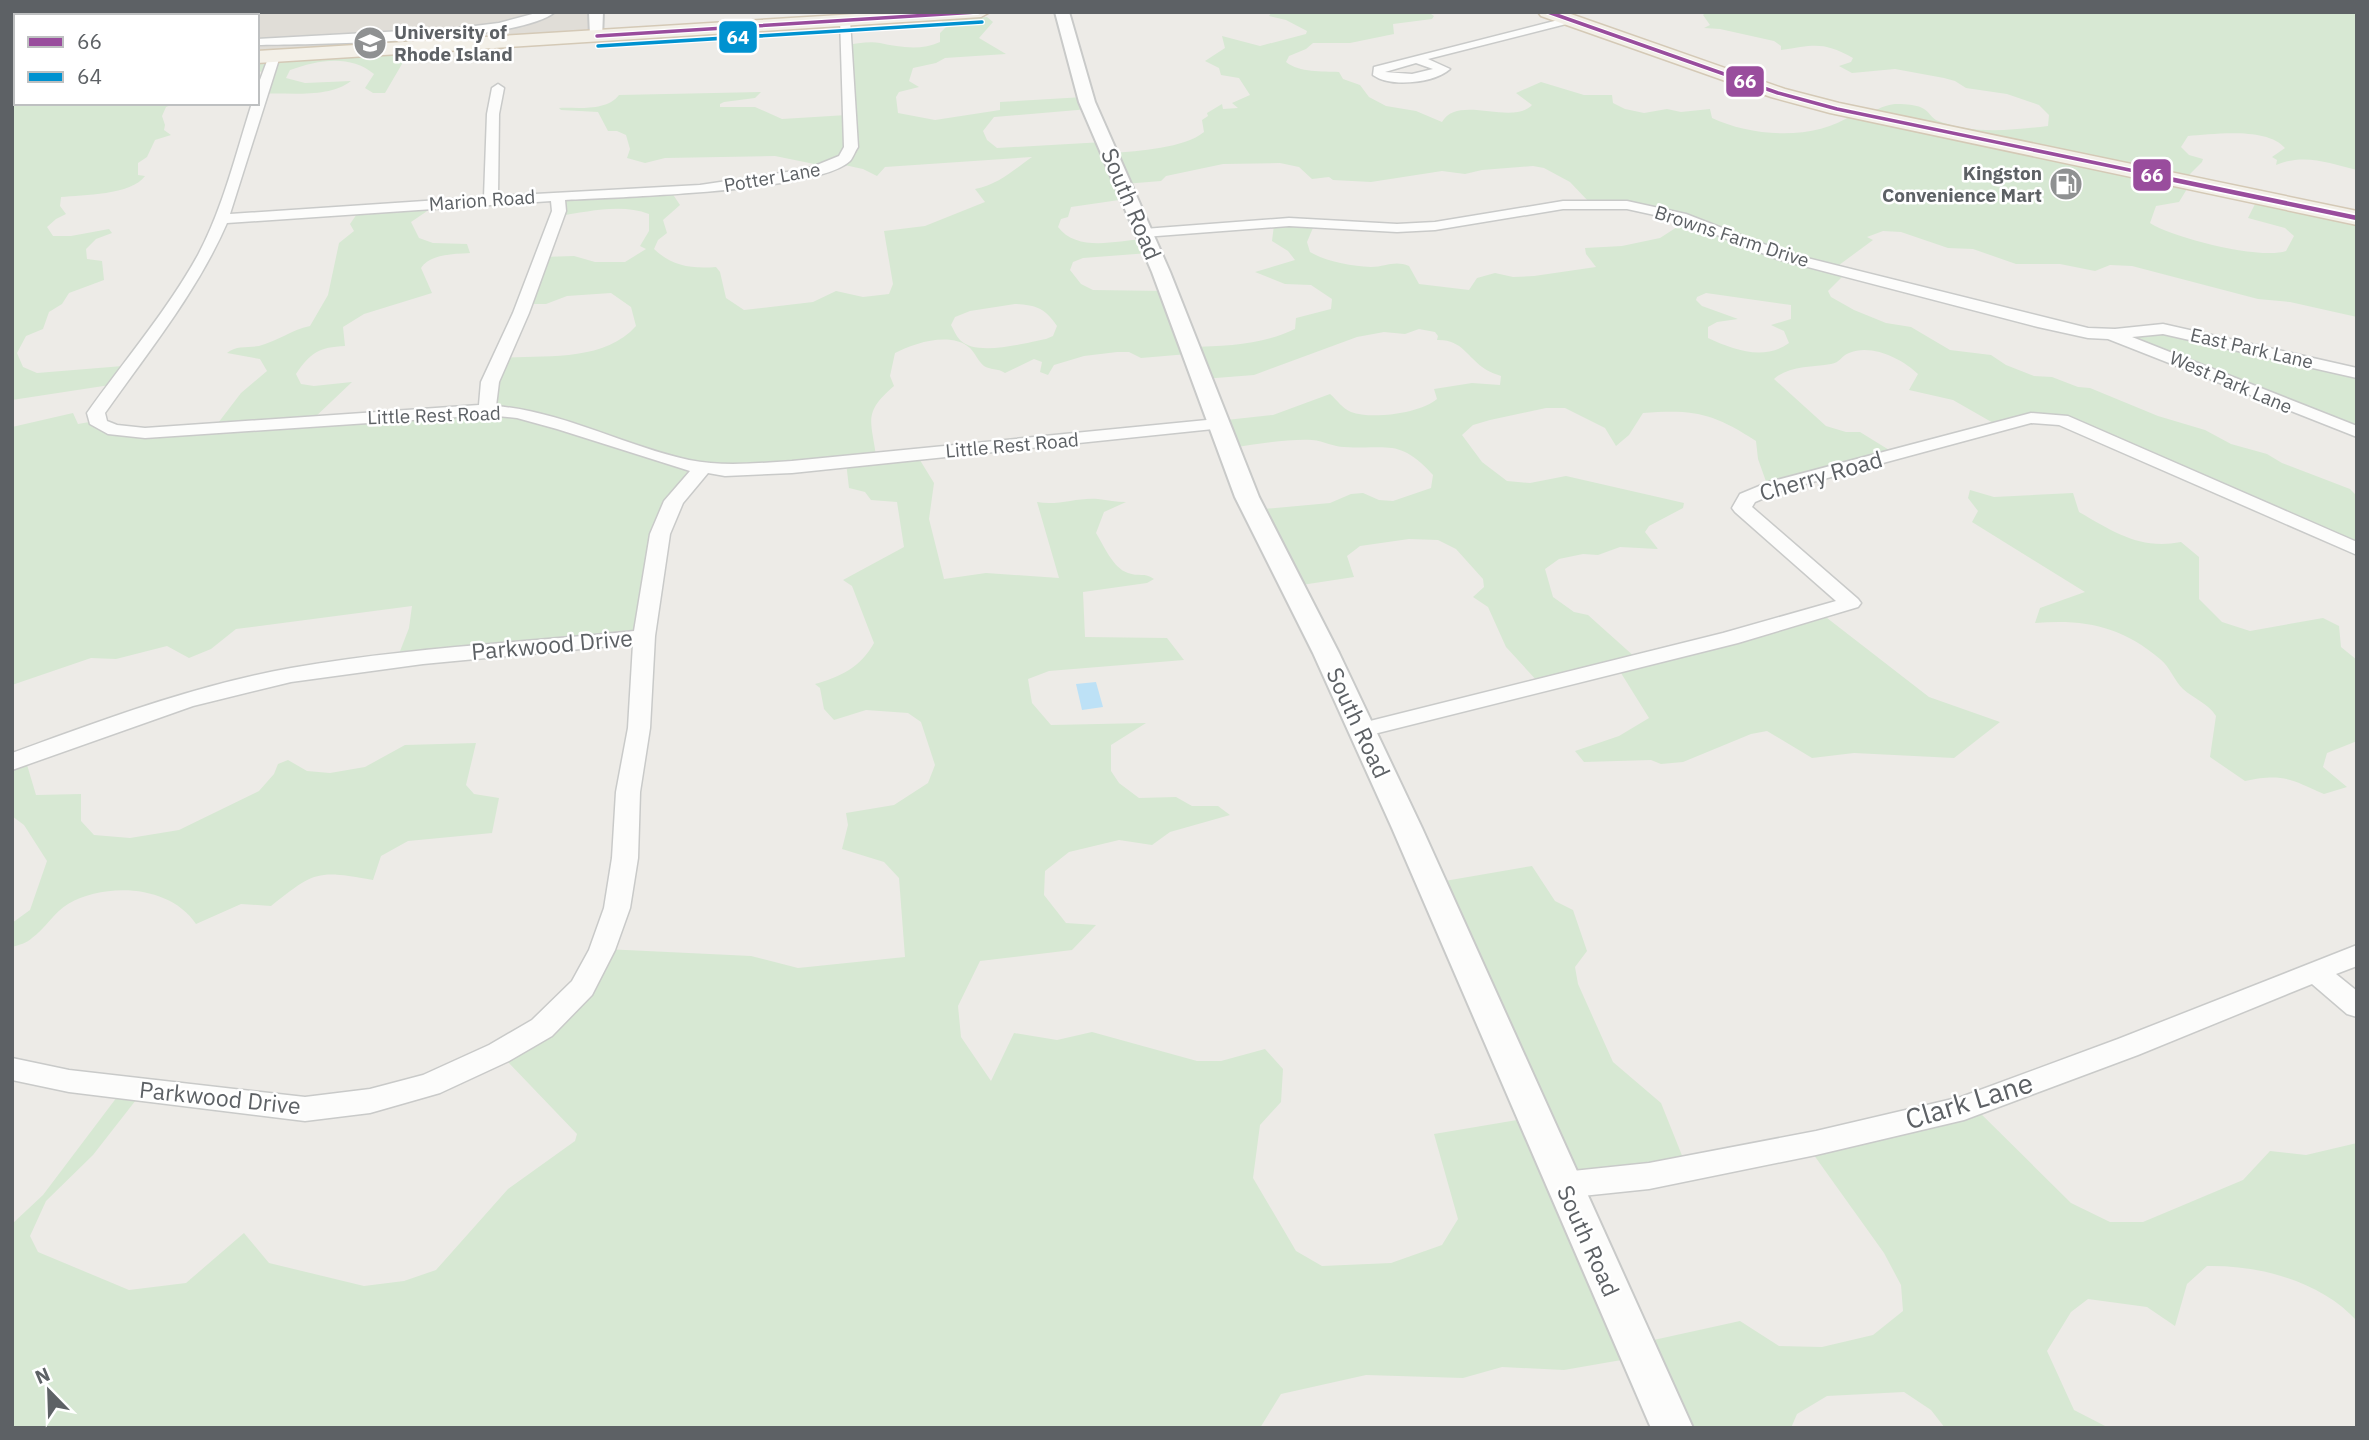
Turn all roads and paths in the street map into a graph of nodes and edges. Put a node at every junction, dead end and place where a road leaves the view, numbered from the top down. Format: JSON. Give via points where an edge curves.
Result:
{"nodes":[{"id":1,"x":223,"y":12,"type":"edge"},
{"id":2,"x":550,"y":12,"type":"edge"},
{"id":3,"x":596,"y":12,"type":"edge"},
{"id":4,"x":981,"y":12,"type":"edge"},
{"id":5,"x":1062,"y":12,"type":"edge"},
{"id":6,"x":1547,"y":12,"type":"edge"},
{"id":7,"x":193,"y":14,"type":"edge"},
{"id":8,"x":844,"y":20,"type":"junction"},
{"id":9,"x":1570,"y":20,"type":"junction"},
{"id":10,"x":597,"y":36,"type":"junction"},
{"id":11,"x":259,"y":43,"type":"edge"},
{"id":12,"x":266,"y":56,"type":"edge"},
{"id":13,"x":1416,"y":59,"type":"dead end"},
{"id":14,"x":259,"y":81,"type":"edge"},
{"id":15,"x":498,"y":88,"type":"dead end"},
{"id":16,"x":252,"y":105,"type":"edge"},
{"id":17,"x":558,"y":196,"type":"junction"},
{"id":18,"x":491,"y":199,"type":"junction"},
{"id":19,"x":2357,"y":218,"type":"edge"},
{"id":20,"x":221,"y":219,"type":"junction"},
{"id":21,"x":1144,"y":233,"type":"junction"},
{"id":22,"x":2105,"y":334,"type":"junction"},
{"id":23,"x":2357,"y":373,"type":"edge"},
{"id":24,"x":487,"y":410,"type":"junction"},
{"id":25,"x":1217,"y":424,"type":"junction"},
{"id":26,"x":2357,"y":432,"type":"edge"},
{"id":27,"x":704,"y":467,"type":"junction"},
{"id":28,"x":2357,"y":549,"type":"edge"},
{"id":29,"x":644,"y":636,"type":"junction"},
{"id":30,"x":1362,"y":730,"type":"junction"},
{"id":31,"x":12,"y":762,"type":"edge"},
{"id":32,"x":2357,"y":955,"type":"edge"},
{"id":33,"x":2315,"y":971,"type":"junction"},
{"id":34,"x":2357,"y":1007,"type":"edge"},
{"id":35,"x":12,"y":1069,"type":"edge"},
{"id":36,"x":1563,"y":1185,"type":"junction"},
{"id":37,"x":1672,"y":1428,"type":"edge"}],
"edges":[{"from":1,"to":7,"type":"street"},
{"from":2,"to":11,"type":"street","via":[[519,24],[468,30]]},
{"from":3,"to":10,"type":"street"},
{"from":4,"to":8,"type":"main road"},
{"from":5,"to":21,"type":"street","name":"South Road","via":[[1087,102]]},
{"from":6,"to":9,"type":"main road"},
{"from":8,"to":10,"type":"main road"},
{"from":8,"to":17,"type":"street","name":"Potter Lane","via":[[851,147],[844,159],[810,173],[700,189]]},
{"from":9,"to":13,"type":"street"},
{"from":9,"to":19,"type":"main road","via":[[1837,109]]},
{"from":10,"to":12,"type":"main road"},
{"from":12,"to":14,"type":"street","name":"Little Rest Road"},
{"from":15,"to":18,"type":"street"},
{"from":16,"to":20,"type":"street","name":"Little Rest Road"},
{"from":17,"to":18,"type":"street","name":"Marion Road"},
{"from":17,"to":24,"type":"street","name":"Marion Road","via":[[559,211],[490,382]]},
{"from":18,"to":20,"type":"street","name":"Marion Road"},
{"from":20,"to":24,"type":"street","name":"Little Rest Road","via":[[181,295],[96,413],[99,424],[145,433]]},
{"from":21,"to":22,"type":"street","name":"Browns Farm Drive","via":[[1289,222],[1435,226],[1563,205],[1627,205],[1686,218],[1782,256],[2038,322]]},
{"from":21,"to":25,"type":"street","name":"South Road"},
{"from":22,"to":23,"type":"street","name":"East Park Lane","via":[[2163,329]]},
{"from":22,"to":26,"type":"street","name":"West Park Lane"},
{"from":24,"to":27,"type":"street","name":"Little Rest Road","via":[[518,413],[635,446],[686,466]]},
{"from":25,"to":27,"type":"street","name":"Little Rest Road","via":[[792,467]]},
{"from":25,"to":30,"type":"street","name":"South Road","via":[[1247,497]]},
{"from":27,"to":29,"type":"street","name":"Parkwood Drive","via":[[674,501],[660,534]]},
{"from":28,"to":30,"type":"street","name":"Cherry Road","via":[[2062,420],[2031,418],[1776,486],[1747,498],[1742,508],[1851,603]]},
{"from":29,"to":31,"type":"street","name":"Parkwood Drive","via":[[496,649],[288,676],[176,704]]},
{"from":29,"to":35,"type":"street","name":"Parkwood Drive","via":[[639,728],[617,908],[582,988],[542,1028],[430,1085],[370,1101],[305,1109],[69,1081]]},
{"from":30,"to":36,"type":"street","name":"South Road"},
{"from":32,"to":33,"type":"street","name":"Clark Lane"},
{"from":33,"to":34,"type":"street"},
{"from":33,"to":36,"type":"street","name":"Clark Lane","via":[[1964,1108],[1649,1176]]},
{"from":36,"to":37,"type":"street","name":"South Road"}]}
